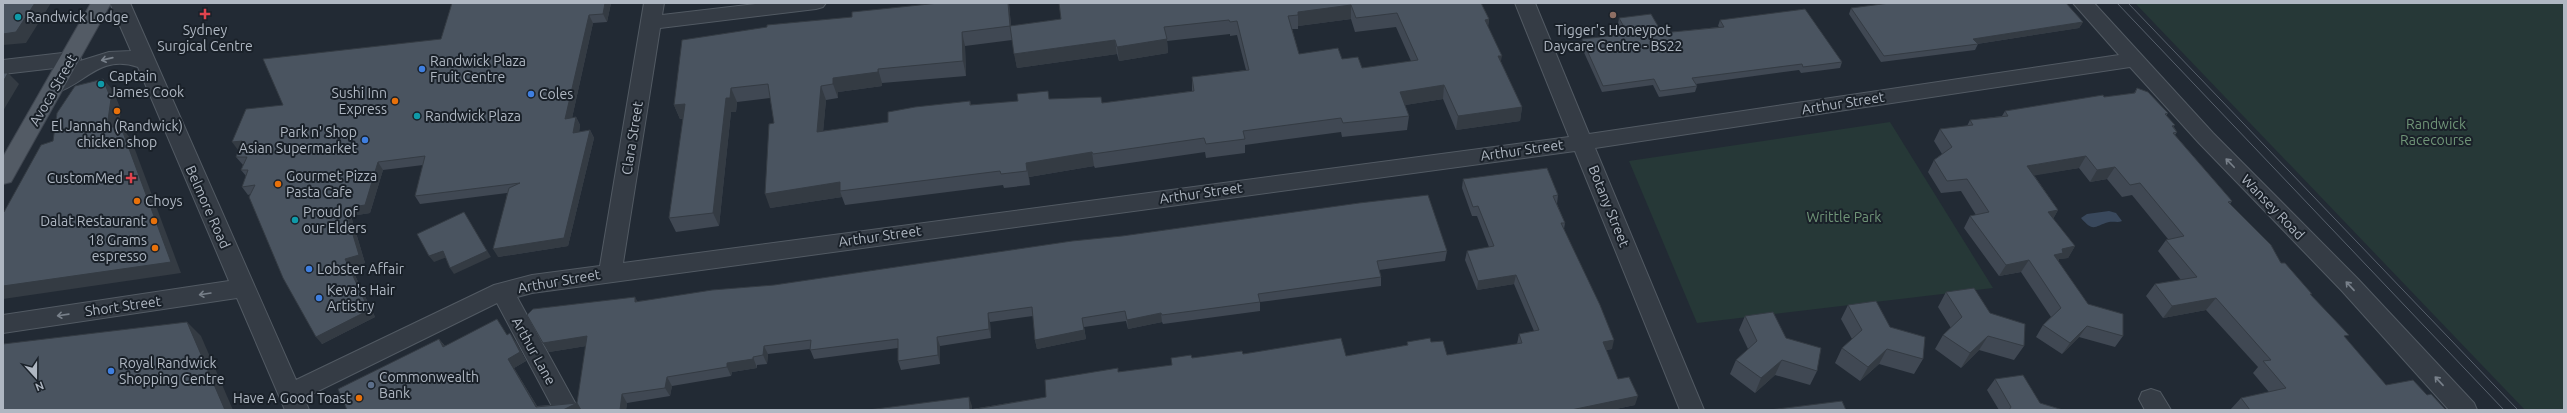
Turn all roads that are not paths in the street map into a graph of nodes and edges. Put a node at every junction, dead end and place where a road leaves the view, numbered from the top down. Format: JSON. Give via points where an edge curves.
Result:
{"nodes":[{"id":1,"x":101,"y":3,"type":"edge"},
{"id":2,"x":120,"y":3,"type":"edge"},
{"id":3,"x":654,"y":3,"type":"edge"},
{"id":4,"x":816,"y":3,"type":"edge"},
{"id":5,"x":1525,"y":3,"type":"edge"},
{"id":6,"x":2083,"y":3,"type":"edge"},
{"id":7,"x":650,"y":23,"type":"junction"},
{"id":8,"x":71,"y":59,"type":"junction"},
{"id":9,"x":2133,"y":60,"type":"junction"},
{"id":10,"x":145,"y":62,"type":"junction"},
{"id":11,"x":3,"y":67,"type":"edge"},
{"id":12,"x":55,"y":86,"type":"junction"},
{"id":13,"x":1582,"y":142,"type":"junction"},
{"id":14,"x":3,"y":176,"type":"edge"},
{"id":15,"x":610,"y":272,"type":"junction"},
{"id":16,"x":244,"y":288,"type":"junction"},
{"id":17,"x":502,"y":292,"type":"junction"},
{"id":18,"x":3,"y":324,"type":"edge"},
{"id":19,"x":294,"y":402,"type":"edge"},
{"id":20,"x":567,"y":410,"type":"edge"},
{"id":21,"x":1692,"y":410,"type":"edge"},
{"id":22,"x":2465,"y":410,"type":"edge"}],
"edges":[{"from":1,"to":8,"type":"main road","name":"Avoca Street"},
{"from":2,"to":10,"type":"street","name":"Belmore Road"},
{"from":3,"to":7,"type":"street","name":"Clara Street"},
{"from":4,"to":7,"type":"street"},
{"from":5,"to":13,"type":"street","name":"Botany Street"},
{"from":6,"to":9,"type":"street","name":"Wansey Road"},
{"from":7,"to":15,"type":"street","name":"Clara Street"},
{"from":8,"to":11,"type":"street"},
{"from":8,"to":12,"type":"main road","name":"Avoca Street"},
{"from":9,"to":13,"type":"street","name":"Arthur Street"},
{"from":22,"to":9,"type":"street","name":"Wansey Road","one_way":true,"via":[[2350,285]]},
{"from":10,"to":12,"type":"street","one_way":true,"via":[[127,56],[105,59],[80,69]]},
{"from":10,"to":16,"type":"street","name":"Belmore Road"},
{"from":12,"to":14,"type":"main road","name":"Avoca Street"},
{"from":13,"to":15,"type":"street","name":"Arthur Street"},
{"from":13,"to":21,"type":"street","name":"Botany Street"},
{"from":15,"to":17,"type":"street","name":"Arthur Street","via":[[532,284]]},
{"from":16,"to":18,"type":"street","name":"Short Street","one_way":true},
{"from":16,"to":19,"type":"street","name":"Belmore Road"},
{"from":17,"to":19,"type":"street","name":"Arthur Street"},
{"from":17,"to":20,"type":"street","name":"Arthur Lane"}]}
